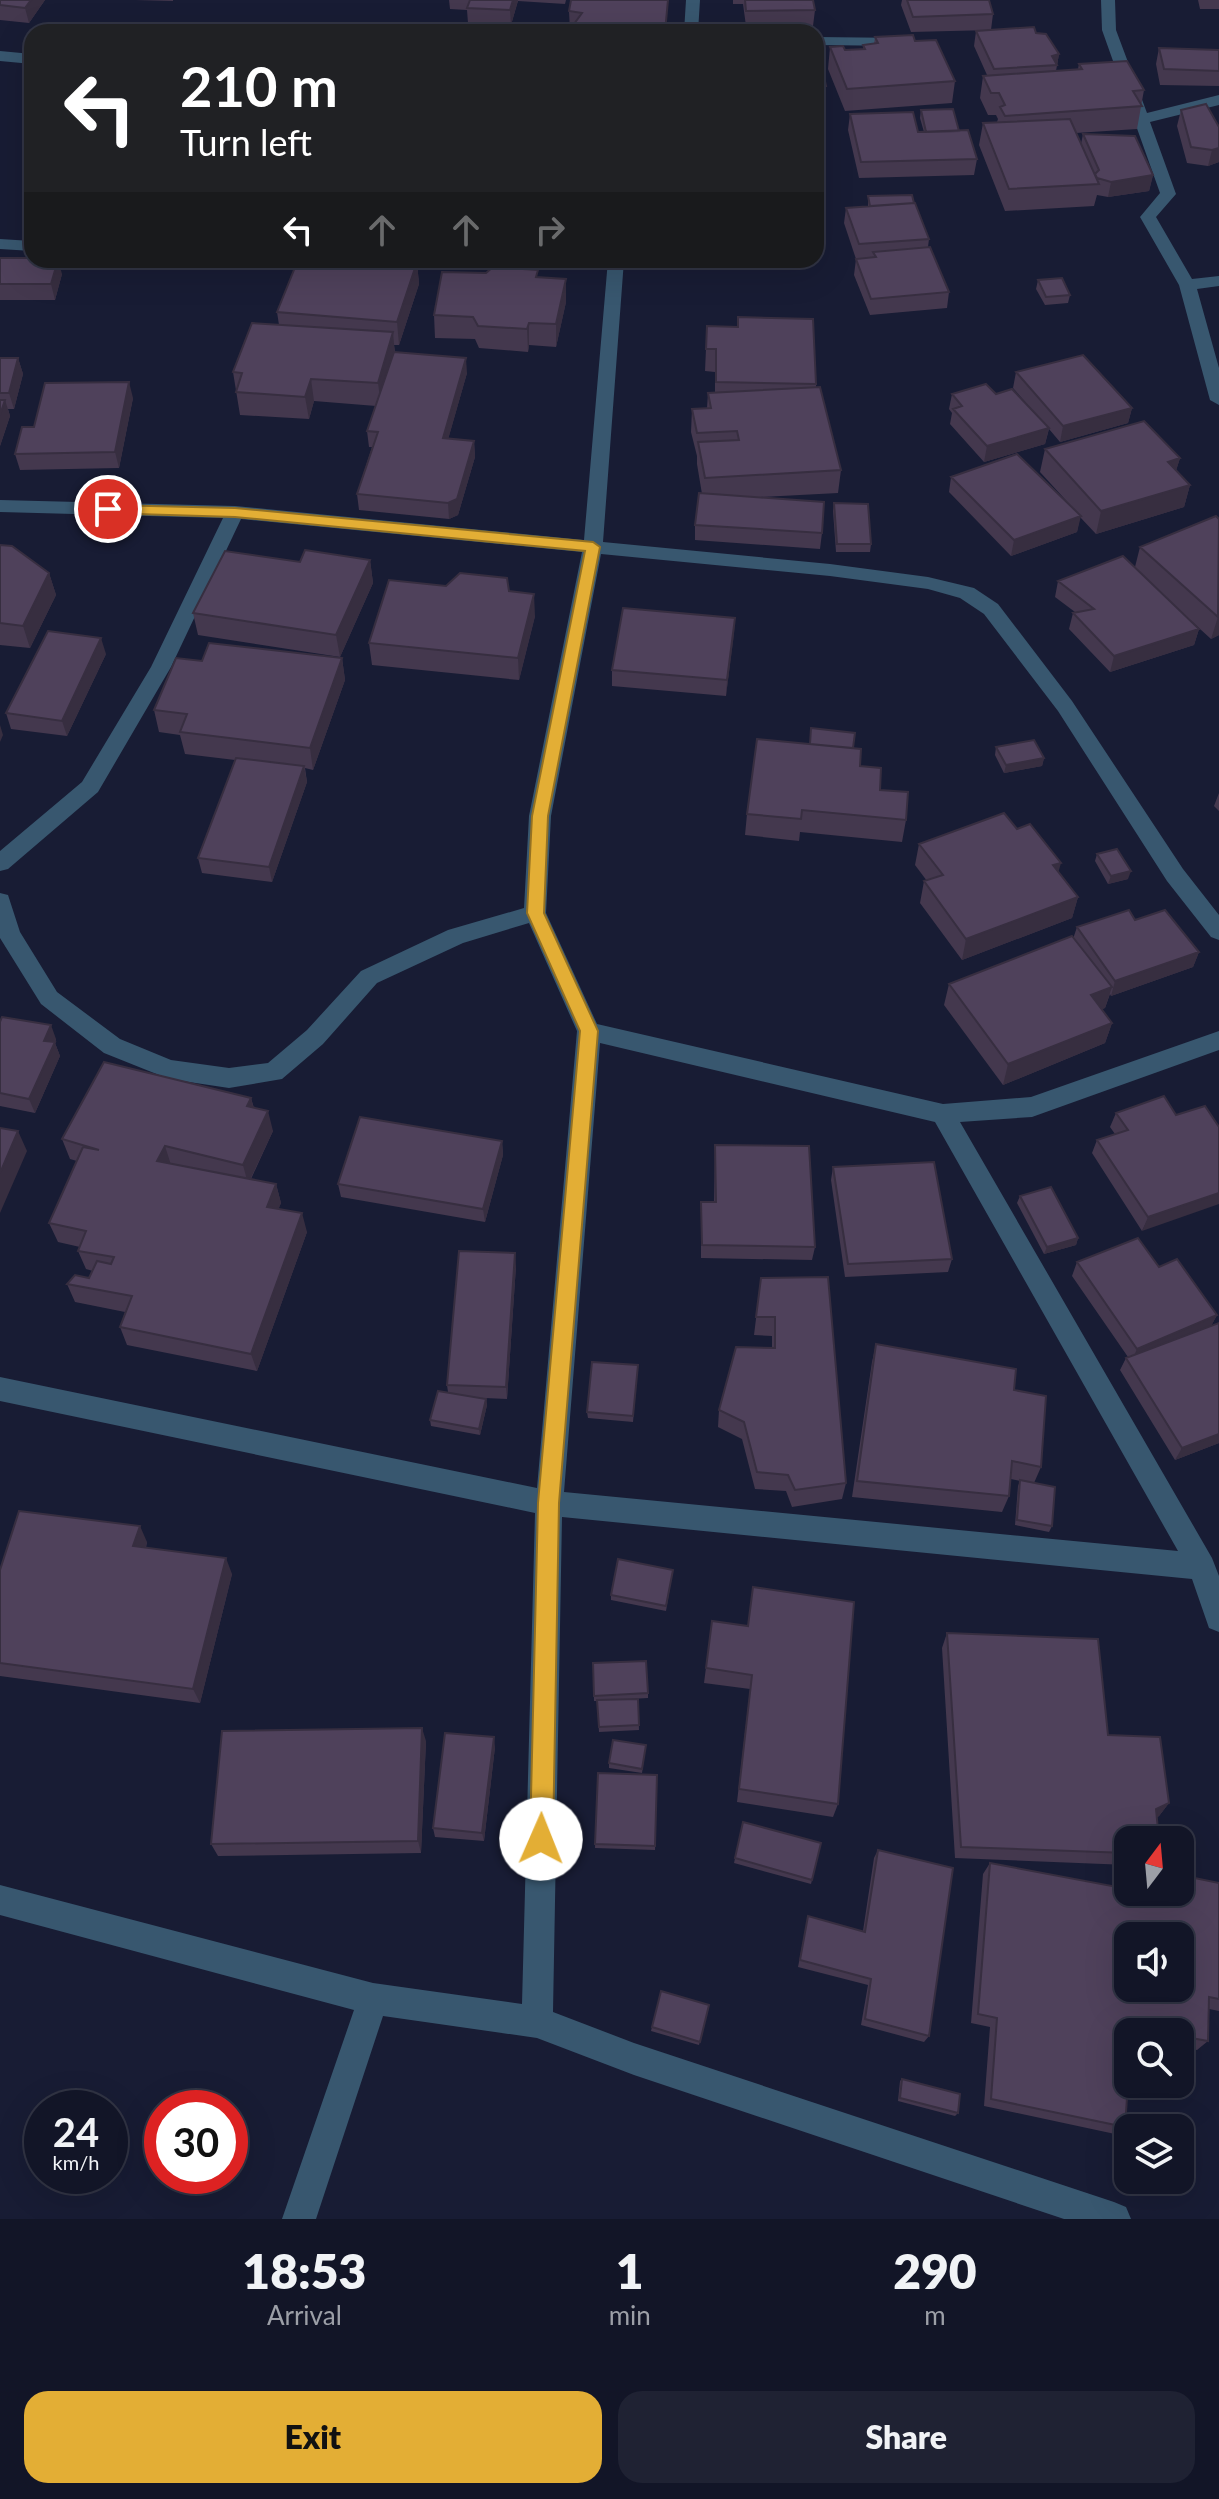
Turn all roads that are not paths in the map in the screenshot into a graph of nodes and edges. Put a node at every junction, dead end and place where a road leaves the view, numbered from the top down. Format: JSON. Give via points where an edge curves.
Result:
{"nodes":[{"id":1,"x":693,"y":0,"type":"edge"},
{"id":2,"x":1108,"y":0,"type":"edge"},
{"id":3,"x":692,"y":24,"type":"edge"},
{"id":4,"x":824,"y":41,"type":"edge"},
{"id":5,"x":918,"y":42,"type":"edge"},
{"id":6,"x":0,"y":56,"type":"edge"},
{"id":7,"x":24,"y":58,"type":"edge"},
{"id":8,"x":1219,"y":100,"type":"edge"},
{"id":9,"x":1142,"y":119,"type":"junction"},
{"id":10,"x":0,"y":244,"type":"edge"},
{"id":11,"x":24,"y":246,"type":"edge"},
{"id":12,"x":615,"y":268,"type":"edge"},
{"id":13,"x":1219,"y":281,"type":"edge"},
{"id":14,"x":1187,"y":285,"type":"junction"},
{"id":15,"x":1219,"y":400,"type":"edge"},
{"id":16,"x":0,"y":506,"type":"edge"},
{"id":17,"x":235,"y":512,"type":"junction"},
{"id":18,"x":593,"y":547,"type":"junction"},
{"id":19,"x":0,"y":863,"type":"edge"},
{"id":20,"x":0,"y":901,"type":"edge"},
{"id":21,"x":535,"y":913,"type":"junction"},
{"id":22,"x":1219,"y":931,"type":"edge"},
{"id":23,"x":589,"y":1031,"type":"junction"},
{"id":24,"x":1219,"y":1040,"type":"edge"},
{"id":25,"x":943,"y":1114,"type":"junction"},
{"id":26,"x":0,"y":1389,"type":"edge"},
{"id":27,"x":549,"y":1503,"type":"junction"},
{"id":28,"x":1202,"y":1567,"type":"junction"},
{"id":29,"x":1219,"y":1618,"type":"edge"},
{"id":30,"x":0,"y":1900,"type":"edge"},
{"id":31,"x":373,"y":1999,"type":"junction"},
{"id":32,"x":537,"y":2022,"type":"junction"},
{"id":33,"x":299,"y":2219,"type":"edge"},
{"id":34,"x":1114,"y":2219,"type":"edge"}],
"edges":[{"from":1,"to":3,"type":"street"},
{"from":2,"to":9,"type":"street","via":[[1109,30]]},
{"from":4,"to":5,"type":"street"},
{"from":6,"to":7,"type":"street"},
{"from":8,"to":9,"type":"street"},
{"from":9,"to":14,"type":"street","via":[[1168,194],[1148,217]]},
{"from":10,"to":11,"type":"street"},
{"from":12,"to":18,"type":"street"},
{"from":13,"to":14,"type":"street"},
{"from":14,"to":15,"type":"street"},
{"from":16,"to":17,"type":"street"},
{"from":17,"to":18,"type":"street"},
{"from":17,"to":19,"type":"street","via":[[161,667],[90,787]]},
{"from":18,"to":21,"type":"street","via":[[540,816]]},
{"from":18,"to":22,"type":"street","via":[[830,570],[967,593],[991,609],[1065,706],[1175,875]]},
{"from":20,"to":21,"type":"street","via":[[9,934],[49,998],[112,1046],[169,1069],[229,1078],[274,1072],[315,1037],[369,977],[456,936]]},
{"from":21,"to":23,"type":"street"},
{"from":23,"to":25,"type":"street"},
{"from":23,"to":27,"type":"street"},
{"from":24,"to":25,"type":"street","via":[[1032,1107]]},
{"from":25,"to":28,"type":"street"},
{"from":26,"to":27,"type":"street"},
{"from":27,"to":28,"type":"street"},
{"from":27,"to":32,"type":"street"},
{"from":28,"to":29,"type":"street"},
{"from":30,"to":31,"type":"street"},
{"from":31,"to":32,"type":"street"},
{"from":31,"to":33,"type":"street"},
{"from":32,"to":34,"type":"street"}]}
